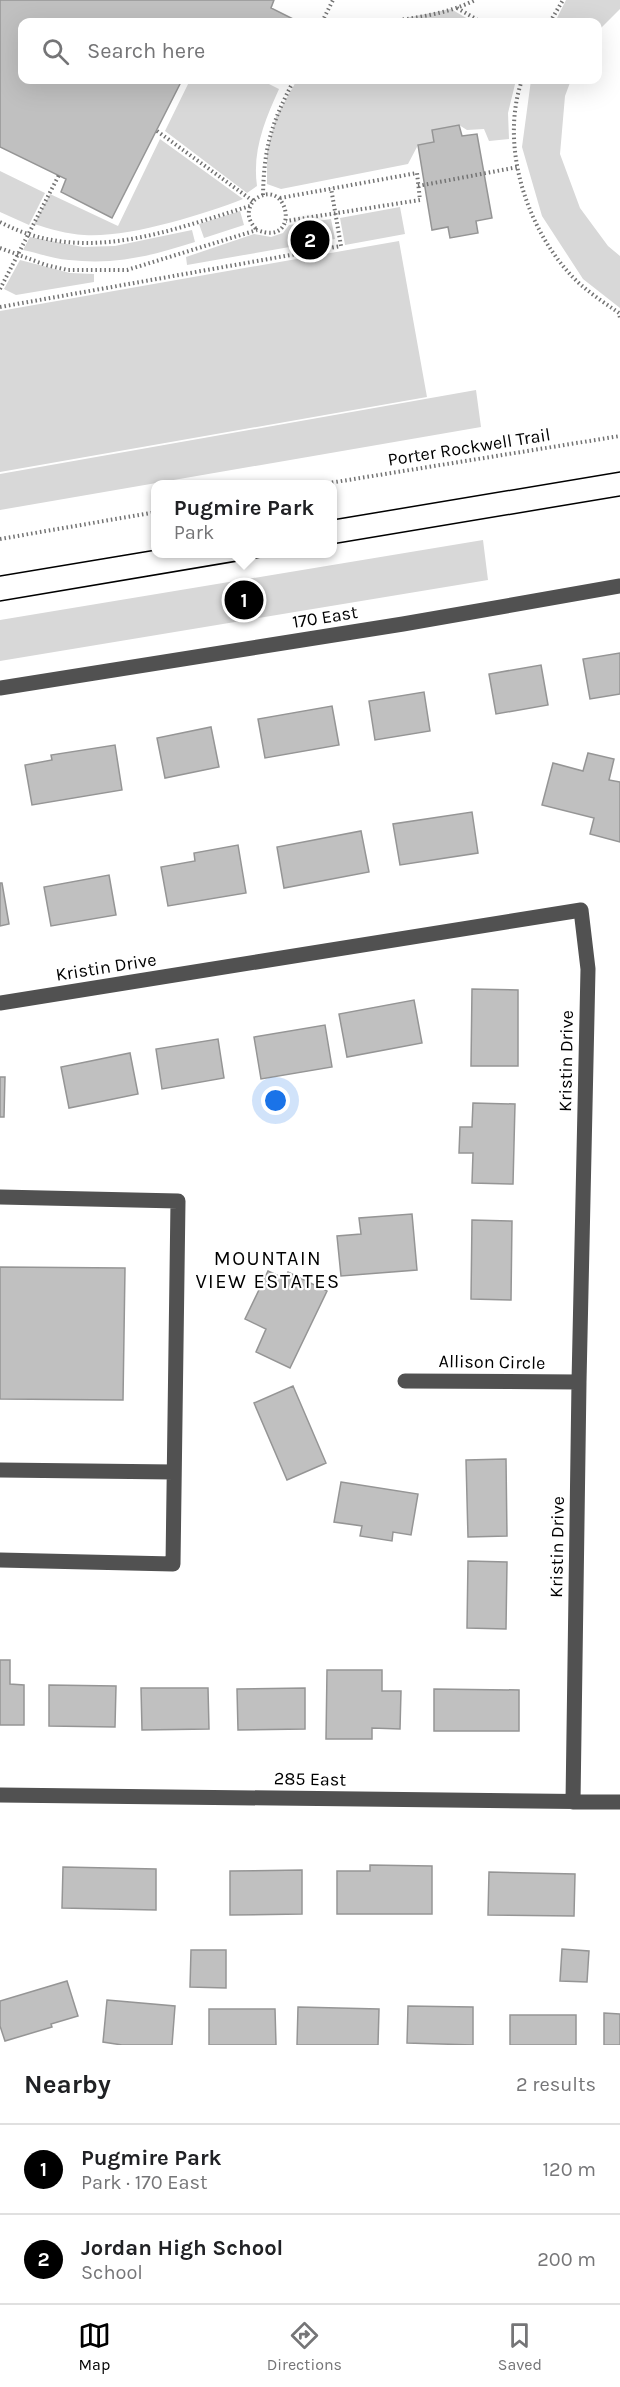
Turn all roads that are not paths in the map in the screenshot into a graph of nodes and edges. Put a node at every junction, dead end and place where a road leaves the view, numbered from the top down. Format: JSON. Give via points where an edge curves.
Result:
{"nodes":[{"id":1,"x":620,"y":586,"type":"edge"},
{"id":2,"x":0,"y":688,"type":"edge"},
{"id":3,"x":0,"y":1003,"type":"edge"},
{"id":4,"x":0,"y":1197,"type":"edge"},
{"id":5,"x":405,"y":1381,"type":"dead end"},
{"id":6,"x":579,"y":1382,"type":"junction"},
{"id":7,"x":0,"y":1470,"type":"edge"},
{"id":8,"x":174,"y":1472,"type":"junction"},
{"id":9,"x":0,"y":1560,"type":"edge"},
{"id":10,"x":0,"y":1795,"type":"edge"},
{"id":11,"x":573,"y":1802,"type":"junction"},
{"id":12,"x":620,"y":1802,"type":"edge"}],
"edges":[{"from":1,"to":2,"type":"street","name":"170 East"},
{"from":3,"to":6,"type":"street","name":"Kristin Drive","via":[[581,910],[588,969]]},
{"from":4,"to":8,"type":"street","via":[[178,1201]]},
{"from":5,"to":6,"type":"street","name":"Allison Circle"},
{"from":6,"to":11,"type":"street","name":"Kristin Drive"},
{"from":7,"to":8,"type":"street"},
{"from":8,"to":9,"type":"street","via":[[173,1564]]},
{"from":10,"to":11,"type":"street","name":"285 East"},
{"from":11,"to":12,"type":"street","name":"285 East"}]}
